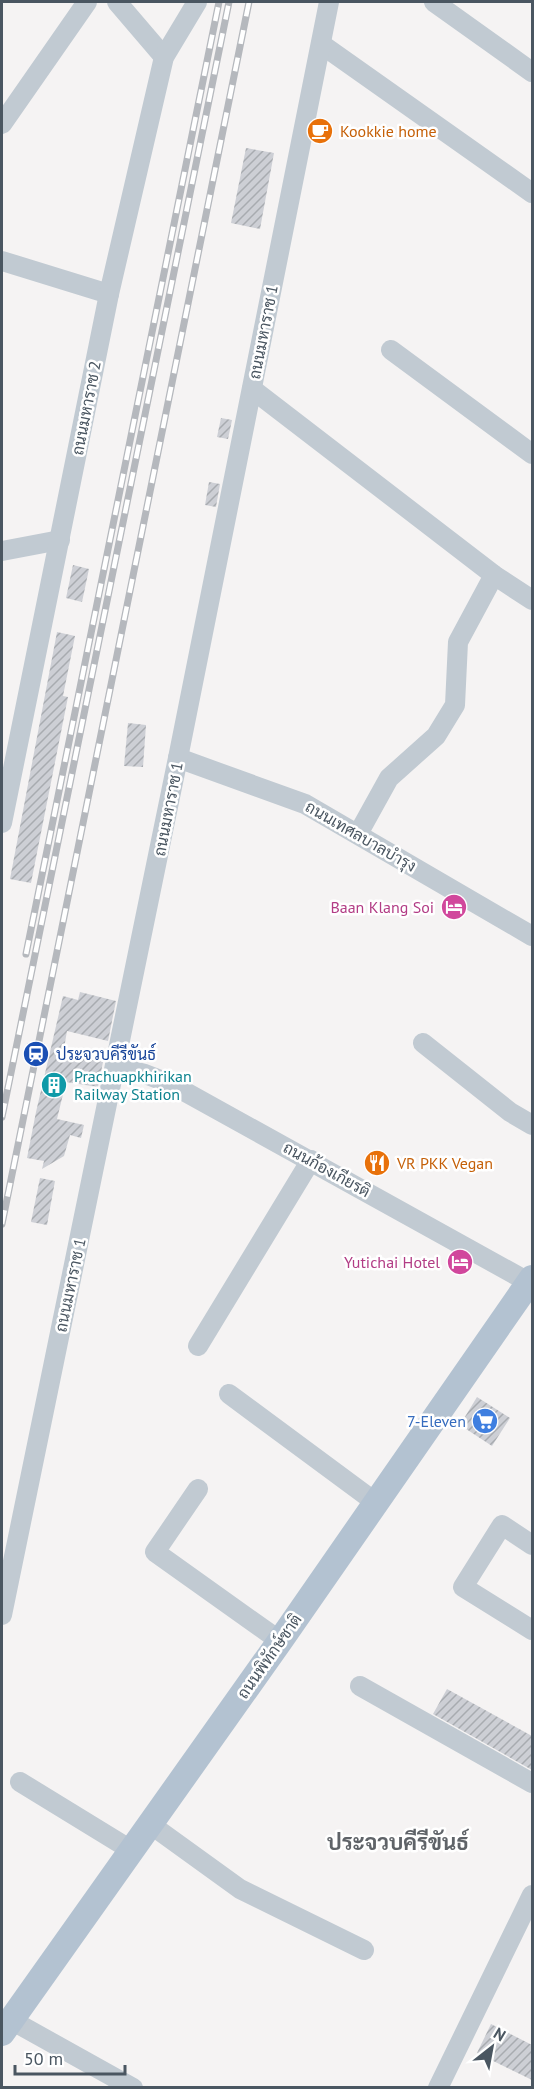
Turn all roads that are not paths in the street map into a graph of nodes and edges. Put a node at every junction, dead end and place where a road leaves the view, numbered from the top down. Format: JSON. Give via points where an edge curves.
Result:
{"nodes":[{"id":1,"x":87,"y":2,"type":"edge"},
{"id":2,"x":117,"y":2,"type":"edge"},
{"id":3,"x":197,"y":2,"type":"edge"},
{"id":4,"x":329,"y":2,"type":"edge"},
{"id":5,"x":434,"y":2,"type":"edge"},
{"id":6,"x":321,"y":44,"type":"junction"},
{"id":7,"x":164,"y":57,"type":"junction"},
{"id":8,"x":532,"y":72,"type":"edge"},
{"id":9,"x":3,"y":119,"type":"edge"},
{"id":10,"x":532,"y":193,"type":"edge"},
{"id":11,"x":2,"y":261,"type":"edge"},
{"id":12,"x":109,"y":294,"type":"junction"},
{"id":13,"x":391,"y":350,"type":"dead end"},
{"id":14,"x":252,"y":388,"type":"junction"},
{"id":15,"x":532,"y":454,"type":"edge"},
{"id":16,"x":60,"y":540,"type":"junction"},
{"id":17,"x":2,"y":551,"type":"edge"},
{"id":18,"x":494,"y":575,"type":"junction"},
{"id":19,"x":532,"y":600,"type":"edge"},
{"id":20,"x":178,"y":758,"type":"junction"},
{"id":21,"x":2,"y":823,"type":"edge"},
{"id":22,"x":358,"y":834,"type":"junction"},
{"id":23,"x":532,"y":936,"type":"edge"},
{"id":24,"x":423,"y":1043,"type":"dead end"},
{"id":25,"x":116,"y":1068,"type":"junction"},
{"id":26,"x":532,"y":1125,"type":"edge"},
{"id":27,"x":311,"y":1160,"type":"junction"},
{"id":28,"x":532,"y":1281,"type":"edge"},
{"id":29,"x":198,"y":1346,"type":"dead end"},
{"id":30,"x":229,"y":1394,"type":"dead end"},
{"id":31,"x":198,"y":1489,"type":"dead end"},
{"id":32,"x":375,"y":1502,"type":"junction"},
{"id":33,"x":532,"y":1545,"type":"edge"},
{"id":34,"x":2,"y":1615,"type":"edge"},
{"id":35,"x":532,"y":1630,"type":"edge"},
{"id":36,"x":280,"y":1641,"type":"junction"},
{"id":37,"x":360,"y":1686,"type":"dead end"},
{"id":38,"x":20,"y":1782,"type":"dead end"},
{"id":39,"x":532,"y":1783,"type":"edge"},
{"id":40,"x":150,"y":1824,"type":"junction"},
{"id":41,"x":131,"y":1850,"type":"junction"},
{"id":42,"x":532,"y":1895,"type":"edge"},
{"id":43,"x":528,"y":1918,"type":"edge"},
{"id":44,"x":364,"y":1950,"type":"dead end"},
{"id":45,"x":6,"y":2026,"type":"edge"},
{"id":46,"x":133,"y":2088,"type":"edge"},
{"id":47,"x":438,"y":2088,"type":"edge"}],
"edges":[{"from":1,"to":9,"type":"street"},
{"from":2,"to":7,"type":"street"},
{"from":3,"to":7,"type":"street","name":"ถนนมหาราช 2"},
{"from":4,"to":6,"type":"street","name":"ถนนมหาราช 1"},
{"from":5,"to":8,"type":"street"},
{"from":6,"to":10,"type":"street"},
{"from":6,"to":14,"type":"street","name":"ถนนมหาราช 1"},
{"from":7,"to":12,"type":"street","name":"ถนนมหาราช 2"},
{"from":11,"to":12,"type":"street"},
{"from":12,"to":16,"type":"street","name":"ถนนมหาราช 2"},
{"from":13,"to":15,"type":"street"},
{"from":14,"to":18,"type":"street"},
{"from":14,"to":20,"type":"street","name":"ถนนมหาราช 1"},
{"from":16,"to":17,"type":"street"},
{"from":16,"to":21,"type":"street","name":"ถนนมหาราช 2"},
{"from":18,"to":19,"type":"street"},
{"from":18,"to":22,"type":"street","via":[[458,642],[455,705],[436,736],[390,778]]},
{"from":20,"to":22,"type":"street","name":"ถนนเทศลบาลบำรุง","via":[[305,804]]},
{"from":20,"to":25,"type":"street","name":"ถนนมหาราช 1"},
{"from":22,"to":23,"type":"street","name":"ถนนเทศลบาลบำรุง"},
{"from":24,"to":26,"type":"street","via":[[510,1113]]},
{"from":25,"to":27,"type":"street","name":"ถนนก้องเกียรติ","via":[[171,1084]]},
{"from":25,"to":34,"type":"street","name":"ถนนมหาราช 1"},
{"from":27,"to":28,"type":"street","name":"ถนนก้องเกียรติ"},
{"from":27,"to":29,"type":"street"},
{"from":28,"to":32,"type":"main road","name":"ถนนพิทักษ์ชาติ"},
{"from":30,"to":32,"type":"street"},
{"from":31,"to":36,"type":"street","via":[[156,1552]]},
{"from":32,"to":36,"type":"main road","name":"ถนนพิทักษ์ชาติ"},
{"from":33,"to":35,"type":"street","via":[[502,1525],[463,1587]]},
{"from":36,"to":40,"type":"main road","name":"ถนนพิทักษ์ชาติ"},
{"from":37,"to":39,"type":"street"},
{"from":38,"to":41,"type":"street"},
{"from":40,"to":41,"type":"main road","name":"ถนนพิทักษ์ชาติ"},
{"from":40,"to":44,"type":"street","via":[[240,1889]]},
{"from":41,"to":45,"type":"main road","name":"ถนนพิทักษ์ชาติ"},
{"from":42,"to":43,"type":"street"},
{"from":43,"to":47,"type":"street"},
{"from":45,"to":46,"type":"street"}]}
